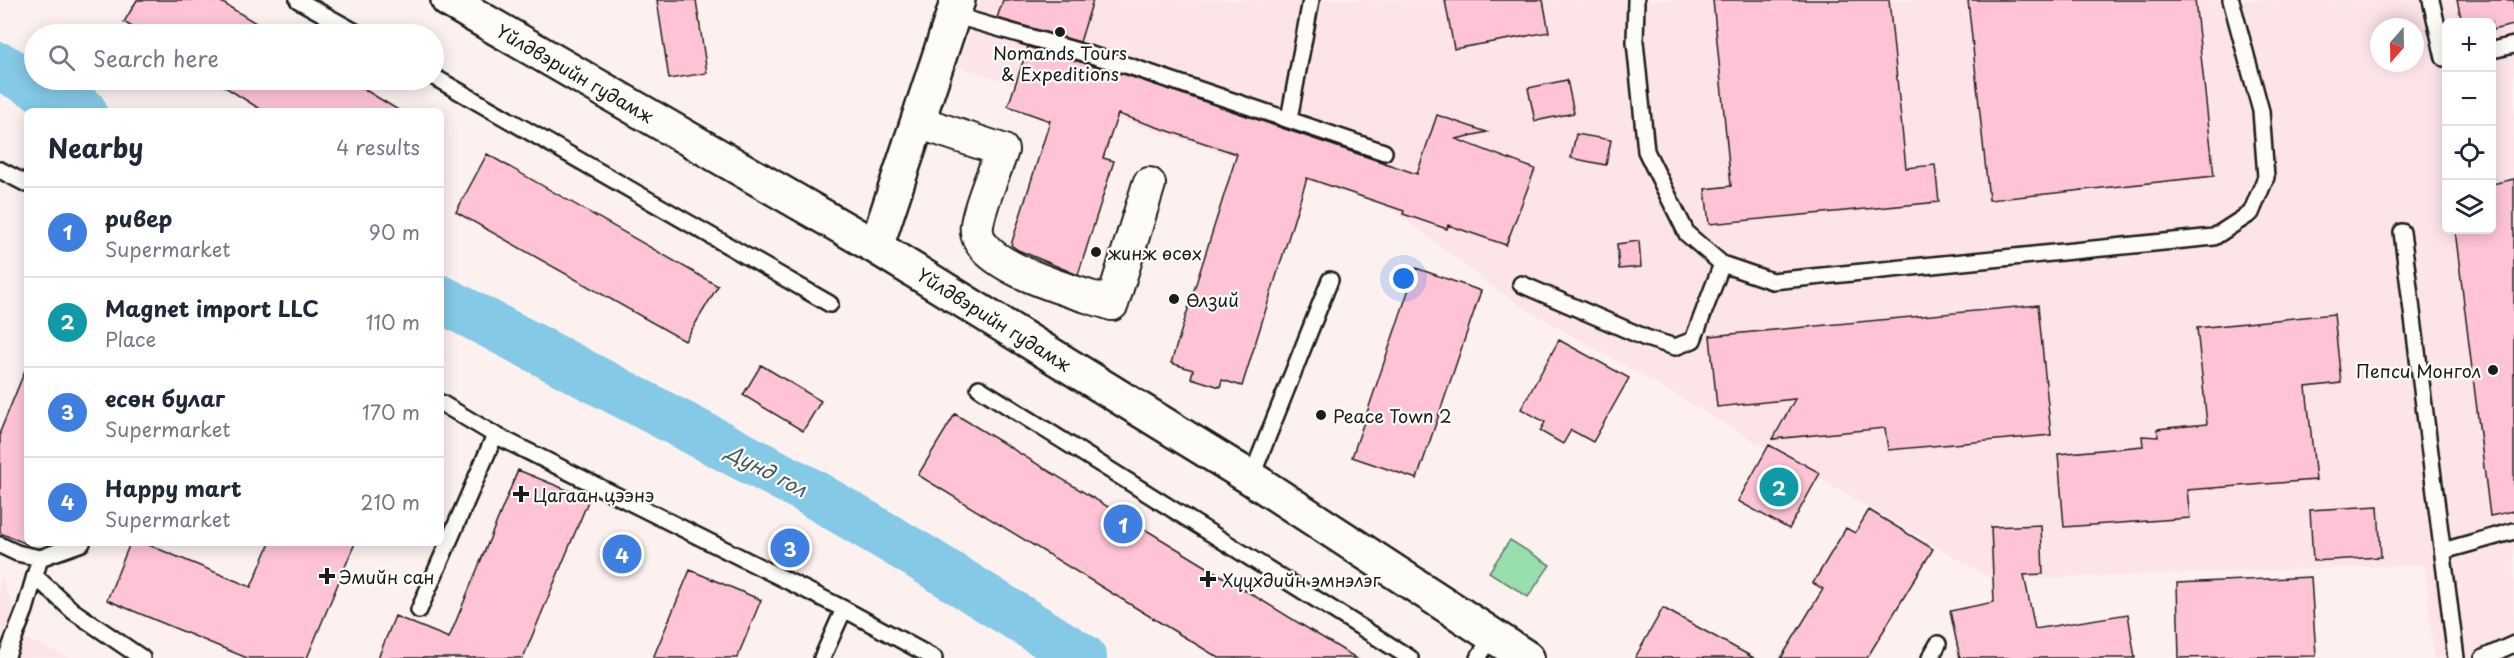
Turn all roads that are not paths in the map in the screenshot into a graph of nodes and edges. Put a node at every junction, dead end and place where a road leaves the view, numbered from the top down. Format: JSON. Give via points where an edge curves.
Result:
{"nodes":[{"id":1,"x":298,"y":0,"type":"edge"},
{"id":2,"x":448,"y":0,"type":"edge"},
{"id":3,"x":1311,"y":0,"type":"edge"},
{"id":4,"x":1636,"y":0,"type":"edge"},
{"id":5,"x":2231,"y":0,"type":"edge"},
{"id":6,"x":2431,"y":0,"type":"edge"},
{"id":7,"x":955,"y":7,"type":"edge"},
{"id":8,"x":340,"y":24,"type":"edge"},
{"id":9,"x":2514,"y":45,"type":"edge"},
{"id":10,"x":2442,"y":49,"type":"edge"},
{"id":11,"x":2496,"y":49,"type":"edge"},
{"id":12,"x":444,"y":83,"type":"edge"},
{"id":13,"x":1289,"y":119,"type":"junction"},
{"id":14,"x":918,"y":122,"type":"junction"},
{"id":15,"x":1384,"y":152,"type":"dead end"},
{"id":16,"x":0,"y":170,"type":"edge"},
{"id":17,"x":24,"y":182,"type":"edge"},
{"id":18,"x":1149,"y":184,"type":"dead end"},
{"id":19,"x":2402,"y":232,"type":"dead end"},
{"id":20,"x":876,"y":247,"type":"junction"},
{"id":21,"x":1722,"y":264,"type":"junction"},
{"id":22,"x":1330,"y":280,"type":"dead end"},
{"id":23,"x":1521,"y":284,"type":"dead end"},
{"id":24,"x":830,"y":304,"type":"dead end"},
{"id":25,"x":979,"y":388,"type":"dead end"},
{"id":26,"x":444,"y":405,"type":"edge"},
{"id":27,"x":495,"y":435,"type":"junction"},
{"id":28,"x":1251,"y":478,"type":"junction"},
{"id":29,"x":2514,"y":531,"type":"edge"},
{"id":30,"x":0,"y":545,"type":"edge"},
{"id":31,"x":74,"y":546,"type":"edge"},
{"id":32,"x":2443,"y":551,"type":"junction"},
{"id":33,"x":40,"y":558,"type":"junction"},
{"id":34,"x":34,"y":576,"type":"junction"},
{"id":35,"x":844,"y":609,"type":"junction"},
{"id":36,"x":419,"y":610,"type":"dead end"},
{"id":37,"x":2514,"y":644,"type":"edge"},
{"id":38,"x":1938,"y":645,"type":"dead end"},
{"id":39,"x":1485,"y":647,"type":"edge"},
{"id":40,"x":6,"y":658,"type":"edge"},
{"id":41,"x":142,"y":658,"type":"edge"},
{"id":42,"x":822,"y":658,"type":"edge"},
{"id":43,"x":934,"y":658,"type":"edge"},
{"id":44,"x":1410,"y":658,"type":"edge"},
{"id":45,"x":1527,"y":658,"type":"edge"},
{"id":46,"x":1930,"y":658,"type":"edge"},
{"id":47,"x":2456,"y":658,"type":"edge"},
{"id":48,"x":2483,"y":658,"type":"edge"}],
"edges":[{"from":1,"to":8,"type":"lane"},
{"from":2,"to":20,"type":"main road","name":"Yйлдвэрийн гудамж"},
{"from":3,"to":13,"type":"lane"},
{"from":4,"to":21,"type":"lane","via":[[1635,42],[1646,151],[1687,234]]},
{"from":5,"to":21,"type":"lane","via":[[2261,111],[2266,177],[2251,213],[2214,237],[1772,281]]},
{"from":6,"to":10,"type":"lane"},
{"from":7,"to":13,"type":"lane"},
{"from":7,"to":14,"type":"main road"},
{"from":9,"to":11,"type":"lane"},
{"from":12,"to":24,"type":"lane"},
{"from":13,"to":15,"type":"lane"},
{"from":14,"to":18,"type":"street","via":[[1002,150],[976,226],[983,248],[1010,268],[1112,304]]},
{"from":14,"to":20,"type":"main road"},
{"from":16,"to":17,"type":"lane"},
{"from":19,"to":32,"type":"lane"},
{"from":20,"to":28,"type":"main road","name":"Yйлдвэрийн гудамж"},
{"from":21,"to":23,"type":"lane","via":[[1694,340],[1675,347]]},
{"from":22,"to":28,"type":"lane"},
{"from":25,"to":44,"type":"lane"},
{"from":26,"to":27,"type":"lane"},
{"from":27,"to":35,"type":"lane"},
{"from":27,"to":36,"type":"lane"},
{"from":28,"to":39,"type":"main road","name":"Yйлдвэрийн гудамж"},
{"from":29,"to":32,"type":"lane"},
{"from":30,"to":33,"type":"lane"},
{"from":31,"to":33,"type":"lane"},
{"from":32,"to":47,"type":"lane"},
{"from":33,"to":34,"type":"lane"},
{"from":34,"to":40,"type":"lane"},
{"from":34,"to":41,"type":"lane","via":[[73,611]]},
{"from":35,"to":42,"type":"lane"},
{"from":35,"to":43,"type":"lane"},
{"from":37,"to":48,"type":"lane"},
{"from":38,"to":46,"type":"lane"},
{"from":39,"to":45,"type":"main road","name":"Yйлдвэрийн гудамж"}]}
